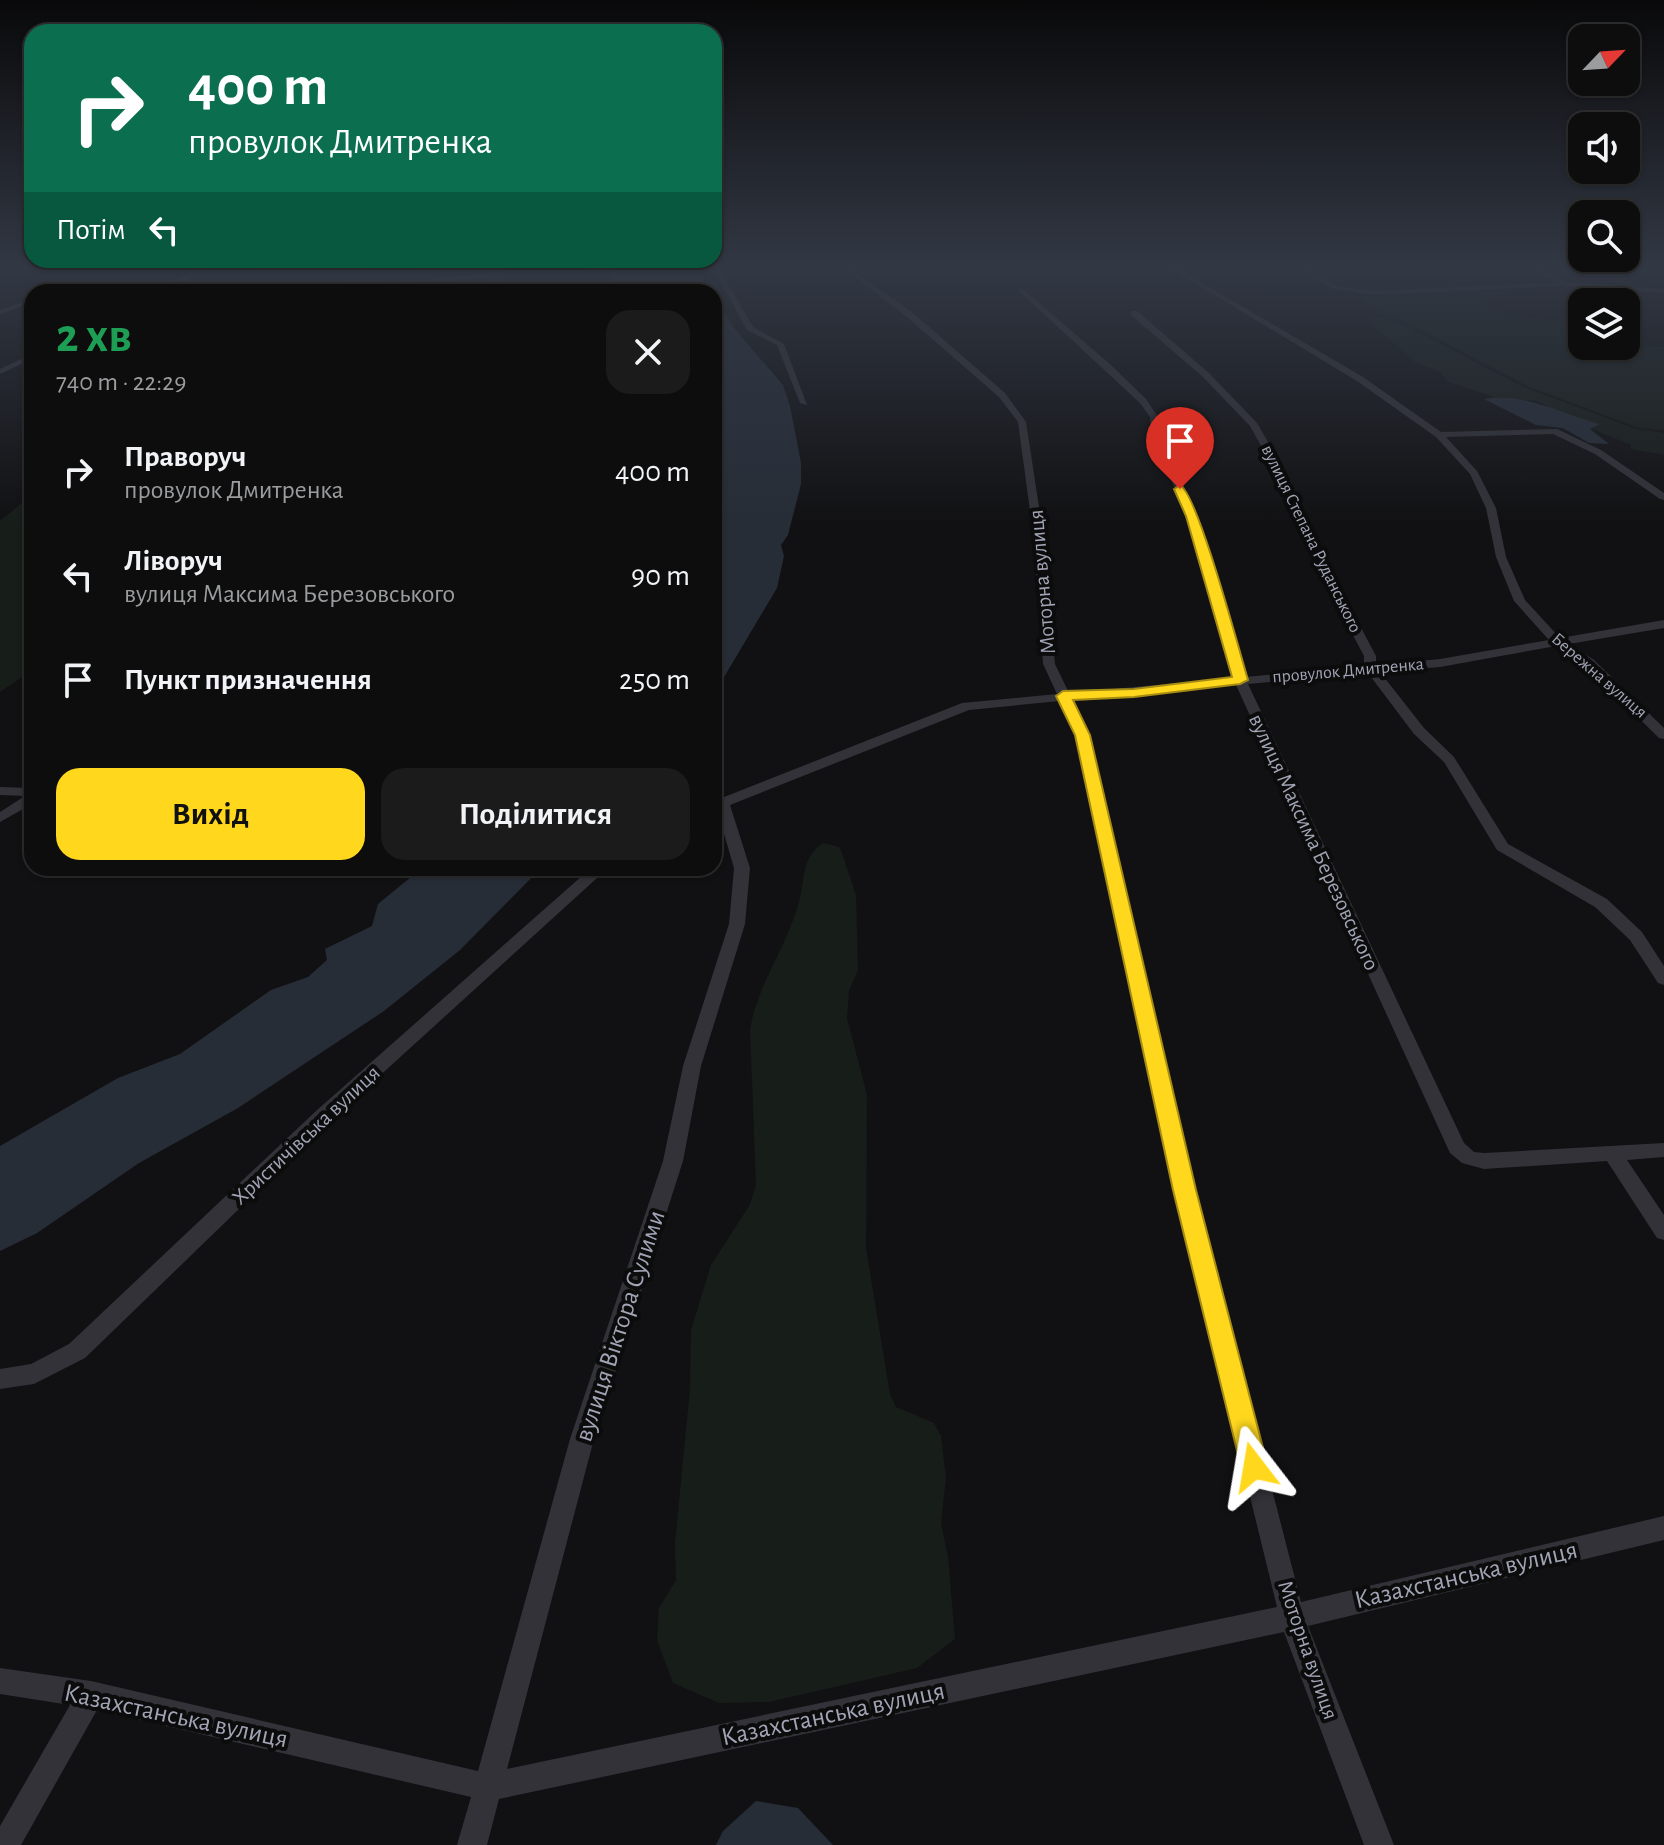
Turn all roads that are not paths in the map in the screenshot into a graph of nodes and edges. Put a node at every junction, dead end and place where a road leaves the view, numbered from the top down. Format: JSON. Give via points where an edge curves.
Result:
{"nodes":[{"id":1,"x":783,"y":352,"type":"edge"},
{"id":2,"x":953,"y":352,"type":"edge"},
{"id":3,"x":1091,"y":352,"type":"edge"},
{"id":4,"x":1179,"y":352,"type":"edge"},
{"id":5,"x":1315,"y":352,"type":"edge"},
{"id":6,"x":24,"y":360,"type":"edge"},
{"id":7,"x":0,"y":372,"type":"edge"},
{"id":8,"x":804,"y":403,"type":"dead end"},
{"id":9,"x":1439,"y":435,"type":"junction"},
{"id":10,"x":1664,"y":497,"type":"edge"},
{"id":11,"x":1664,"y":624,"type":"edge"},
{"id":12,"x":1556,"y":641,"type":"junction"},
{"id":13,"x":1370,"y":668,"type":"junction"},
{"id":14,"x":1240,"y":680,"type":"junction"},
{"id":15,"x":1063,"y":696,"type":"junction"},
{"id":16,"x":1664,"y":735,"type":"edge"},
{"id":17,"x":0,"y":791,"type":"edge"},
{"id":18,"x":24,"y":792,"type":"edge"},
{"id":19,"x":24,"y":803,"type":"edge"},
{"id":20,"x":722,"y":804,"type":"edge"},
{"id":21,"x":722,"y":816,"type":"edge"},
{"id":22,"x":0,"y":818,"type":"edge"},
{"id":23,"x":591,"y":876,"type":"edge"},
{"id":24,"x":1664,"y":979,"type":"edge"},
{"id":25,"x":1664,"y":1150,"type":"edge"},
{"id":26,"x":1613,"y":1154,"type":"junction"},
{"id":27,"x":1664,"y":1232,"type":"edge"},
{"id":28,"x":0,"y":1379,"type":"edge"},
{"id":29,"x":1664,"y":1528,"type":"edge"},
{"id":30,"x":1292,"y":1617,"type":"junction"},
{"id":31,"x":0,"y":1681,"type":"edge"},
{"id":32,"x":91,"y":1695,"type":"junction"},
{"id":33,"x":488,"y":1787,"type":"junction"},
{"id":34,"x":5,"y":1845,"type":"edge"},
{"id":35,"x":472,"y":1845,"type":"edge"},
{"id":36,"x":1379,"y":1845,"type":"edge"}],
"edges":[{"from":1,"to":8,"type":"street"},
{"from":2,"to":15,"type":"street","name":"Моторна вулиця","via":[[1002,395],[1022,422],[1038,533],[1044,639]]},
{"from":3,"to":14,"type":"street","name":"вулиця Максима Березовського","via":[[1154,417],[1156,434],[1192,516]]},
{"from":4,"to":13,"type":"street","name":"вулиця Степана Руданського","via":[[1254,425],[1370,656]]},
{"from":5,"to":9,"type":"street","name":"Бережна вулиця"},
{"from":6,"to":7,"type":"street"},
{"from":9,"to":10,"type":"street","via":[[1554,431],[1598,452]]},
{"from":9,"to":12,"type":"street","name":"Бережна вулиця","via":[[1474,473],[1491,508],[1501,557],[1520,601]]},
{"from":11,"to":12,"type":"street","name":"провулок Дмитренка"},
{"from":12,"to":13,"type":"street","name":"провулок Дмитренка","via":[[1461,660]]},
{"from":12,"to":16,"type":"street","name":"Бережна вулиця","via":[[1590,663]]},
{"from":13,"to":14,"type":"street","name":"провулок Дмитренка"},
{"from":13,"to":24,"type":"street","name":"вулиця Степана Руданського","via":[[1449,760],[1502,847],[1601,903],[1636,936]]},
{"from":14,"to":15,"type":"street","name":"провулок Дмитренка"},
{"from":14,"to":26,"type":"street","name":"вулиця Максима Березовського","via":[[1457,1148],[1484,1161]]},
{"from":15,"to":20,"type":"street","name":"провулок Дмитренка","via":[[967,706]]},
{"from":15,"to":30,"type":"street","name":"Моторна вулиця","via":[[1083,735],[1185,1190]]},
{"from":17,"to":18,"type":"street"},
{"from":19,"to":22,"type":"street"},
{"from":21,"to":33,"type":"street","name":"вулиця Віктора Сулими","via":[[742,868],[737,924],[692,1066],[673,1161],[582,1439]]},
{"from":23,"to":28,"type":"street","name":"Христичівська вулиця","via":[[323,1116],[77,1351],[34,1374]]},
{"from":25,"to":26,"type":"street"},
{"from":26,"to":27,"type":"street"},
{"from":29,"to":30,"type":"street","name":"Казахстанська вулиця"},
{"from":30,"to":33,"type":"street","name":"Казахстанська вулиця"},
{"from":30,"to":36,"type":"street","name":"Моторна вулиця"},
{"from":31,"to":32,"type":"street","name":"Казахстанська вулиця"},
{"from":32,"to":33,"type":"street","name":"Казахстанська вулиця"},
{"from":32,"to":34,"type":"street"},
{"from":33,"to":35,"type":"street","name":"вулиця Віктора Сулими"}]}
